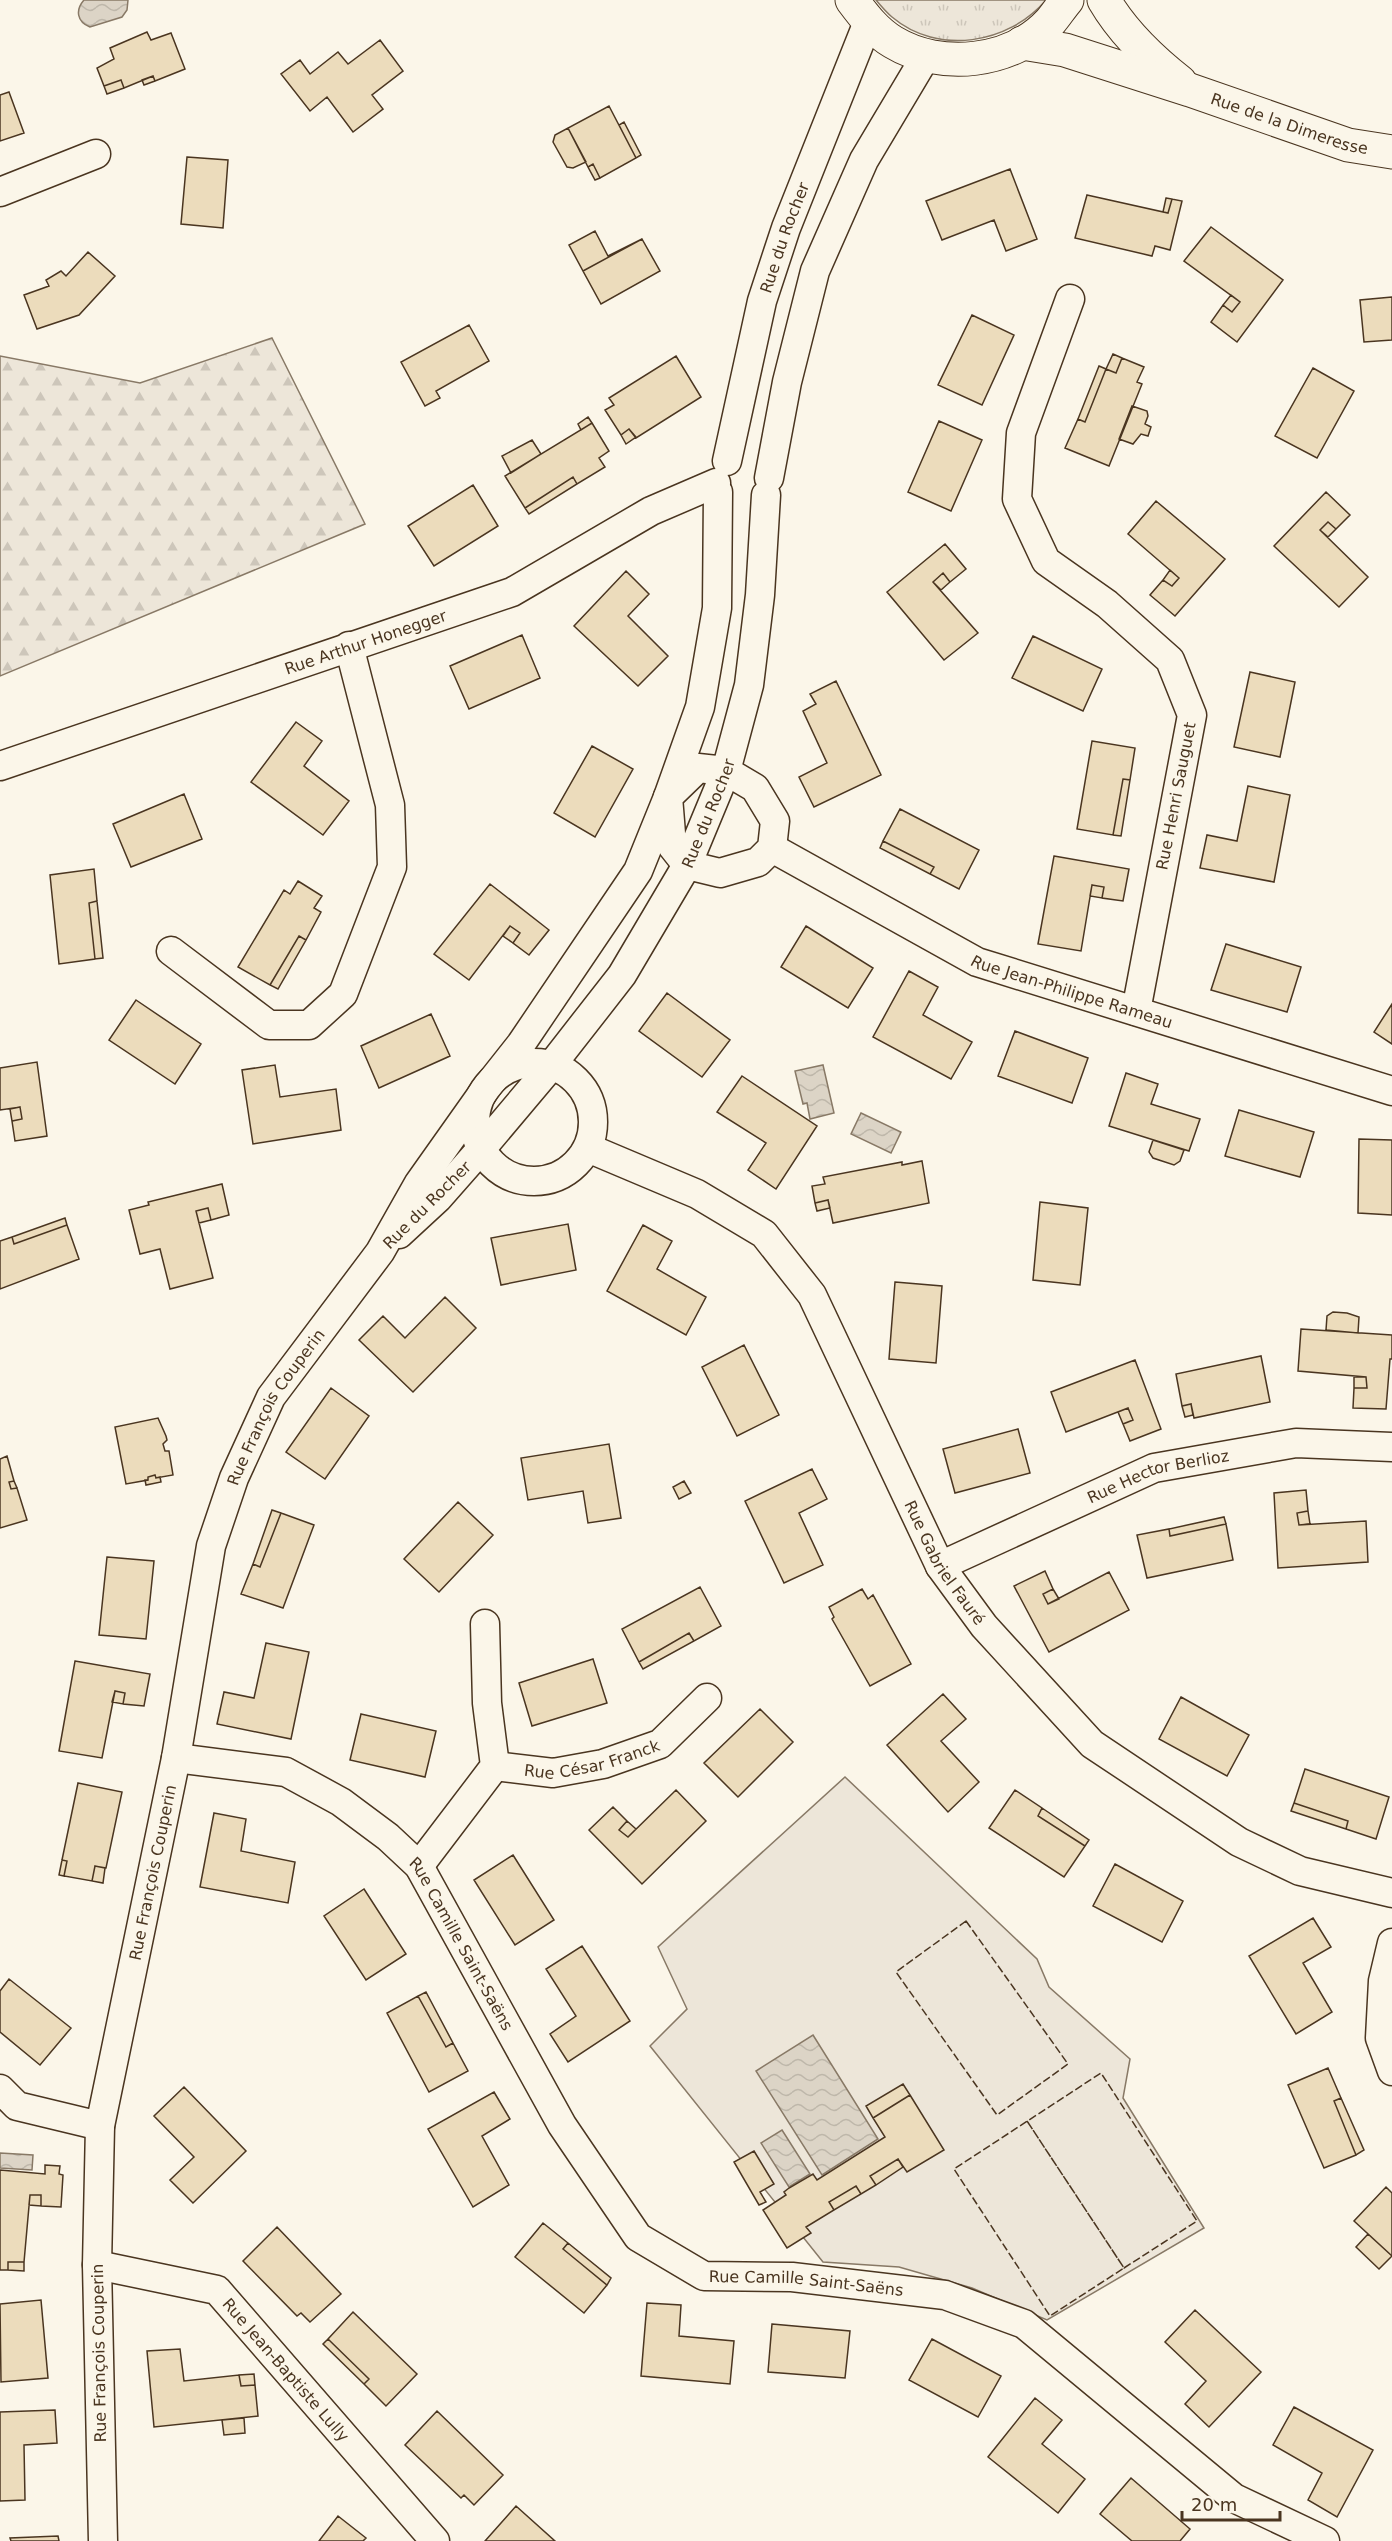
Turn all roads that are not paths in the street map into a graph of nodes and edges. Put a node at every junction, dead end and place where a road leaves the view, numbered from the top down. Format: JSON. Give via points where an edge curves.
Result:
{"nodes":[{"id":1,"x":1067,"y":0,"type":"edge"},
{"id":2,"x":1104,"y":0,"type":"edge"},
{"id":3,"x":860,"y":11,"type":"edge"},
{"id":4,"x":1022,"y":43,"type":"junction"},
{"id":5,"x":926,"y":56,"type":"junction"},
{"id":6,"x":1190,"y":90,"type":"junction"},
{"id":7,"x":1392,"y":152,"type":"edge"},
{"id":8,"x":96,"y":154,"type":"dead end"},
{"id":9,"x":0,"y":192,"type":"edge"},
{"id":10,"x":1070,"y":299,"type":"dead end"},
{"id":11,"x":720,"y":479,"type":"junction"},
{"id":12,"x":768,"y":487,"type":"junction"},
{"id":13,"x":349,"y":646,"type":"junction"},
{"id":14,"x":0,"y":766,"type":"edge"},
{"id":15,"x":726,"y":771,"type":"junction"},
{"id":16,"x":668,"y":797,"type":"junction"},
{"id":17,"x":772,"y":848,"type":"junction"},
{"id":18,"x":687,"y":865,"type":"junction"},
{"id":19,"x":171,"y":951,"type":"dead end"},
{"id":20,"x":1136,"y":1011,"type":"junction"},
{"id":21,"x":551,"y":1066,"type":"junction"},
{"id":22,"x":487,"y":1087,"type":"junction"},
{"id":23,"x":1392,"y":1091,"type":"edge"},
{"id":24,"x":482,"y":1148,"type":"junction"},
{"id":25,"x":588,"y":1148,"type":"junction"},
{"id":26,"x":380,"y":1252,"type":"junction"},
{"id":27,"x":1392,"y":1447,"type":"edge"},
{"id":28,"x":940,"y":1566,"type":"junction"},
{"id":29,"x":485,"y":1624,"type":"dead end"},
{"id":30,"x":707,"y":1698,"type":"dead end"},
{"id":31,"x":176,"y":1758,"type":"junction"},
{"id":32,"x":495,"y":1766,"type":"junction"},
{"id":33,"x":419,"y":1866,"type":"junction"},
{"id":34,"x":1392,"y":1893,"type":"edge"},
{"id":35,"x":1392,"y":1943,"type":"edge"},
{"id":36,"x":1392,"y":2071,"type":"edge"},
{"id":37,"x":0,"y":2090,"type":"edge"},
{"id":38,"x":100,"y":2126,"type":"junction"},
{"id":39,"x":97,"y":2265,"type":"junction"},
{"id":40,"x":103,"y":2541,"type":"edge"},
{"id":41,"x":435,"y":2541,"type":"edge"},
{"id":42,"x":1325,"y":2541,"type":"edge"}],
"edges":[{"from":1,"to":4,"type":"street","via":[[1049,23]]},
{"from":2,"to":6,"type":"street","name":"Rue de la Dimeresse","via":[[1163,69]]},
{"from":3,"to":5,"type":"street","via":[[893,42]]},
{"from":3,"to":11,"type":"street","name":"Rue du Rocher","via":[[762,301]]},
{"from":4,"to":5,"type":"street","via":[[993,55],[962,60]]},
{"from":4,"to":6,"type":"street","name":"Rue de la Dimeresse","via":[[1065,50]]},
{"from":5,"to":12,"type":"street","name":"Rue du Rocher","via":[[864,160],[815,271],[787,382]]},
{"from":6,"to":7,"type":"street","name":"Rue de la Dimeresse","via":[[1348,145]]},
{"from":8,"to":9,"type":"street"},
{"from":10,"to":20,"type":"street","name":"Rue Henri Sauguet","via":[[1021,433],[1017,499],[1046,561],[1107,604],[1170,660],[1192,715]]},
{"from":11,"to":12,"type":"street","name":"Rue Arthur Honegger","via":[[744,456],[760,463]]},
{"from":11,"to":12,"type":"street","via":[[728,506],[745,510],[761,502]]},
{"from":11,"to":13,"type":"street","name":"Rue Arthur Honegger","via":[[651,511],[512,592]]},
{"from":11,"to":16,"type":"street","name":"Rue du Rocher","via":[[717,608],[700,707]]},
{"from":12,"to":15,"type":"street","name":"Rue du Rocher","via":[[749,686]]},
{"from":13,"to":14,"type":"street","name":"Rue Arthur Honegger"},
{"from":13,"to":19,"type":"street","via":[[390,805],[392,867],[343,994],[309,1025],[269,1025]]},
{"from":15,"to":16,"type":"street","via":[[698,768]]},
{"from":15,"to":17,"type":"street","via":[[755,788],[775,821]]},
{"from":15,"to":18,"type":"street","name":"Rue du Rocher"},
{"from":16,"to":18,"type":"street","via":[[672,846]]},
{"from":16,"to":22,"type":"street","name":"Rue du Rocher","via":[[638,871],[521,1044]]},
{"from":17,"to":18,"type":"street","via":[[758,862],[720,873]]},
{"from":17,"to":20,"type":"street","name":"Rue Jean-Philippe Rameau","via":[[977,962]]},
{"from":18,"to":21,"type":"street","name":"Rue du Rocher","via":[[622,975]]},
{"from":20,"to":23,"type":"street","name":"Rue Jean-Philippe Rameau"},
{"from":21,"to":22,"type":"street","via":[[523,1064],[497,1077]]},
{"from":21,"to":24,"type":"street","name":"Rue du Rocher"},
{"from":21,"to":25,"type":"street","via":[[569,1075],[587,1096],[593,1113]]},
{"from":22,"to":24,"type":"street","via":[[476,1117]]},
{"from":22,"to":26,"type":"street","name":"Rue du Rocher","via":[[419,1183]]},
{"from":24,"to":25,"type":"street","via":[[506,1174],[530,1181],[544,1180],[570,1169]]},
{"from":24,"to":26,"type":"street","name":"Rue du Rocher","via":[[438,1198]]},
{"from":25,"to":28,"type":"street","name":"Rue Gabriel Fauré","via":[[697,1194],[764,1234],[812,1295]]},
{"from":26,"to":31,"type":"street","name":"Rue François Couperin","via":[[271,1397],[234,1478],[211,1546]]},
{"from":27,"to":28,"type":"street","name":"Rue Hector Berlioz","via":[[1296,1443],[1154,1468]]},
{"from":28,"to":34,"type":"street","name":"Rue Gabriel Fauré","via":[[984,1626],[1092,1744],[1239,1842],[1300,1871]]},
{"from":29,"to":32,"type":"street","via":[[487,1703]]},
{"from":30,"to":32,"type":"street","name":"Rue César Franck","via":[[660,1744],[603,1764],[553,1773]]},
{"from":31,"to":33,"type":"street","name":"Rue Camille Saint-Saëns","via":[[286,1772],[341,1802]]},
{"from":31,"to":38,"type":"street","name":"Rue François Couperin"},
{"from":32,"to":33,"type":"street"},
{"from":33,"to":42,"type":"street","name":"Rue Camille Saint-Saëns","via":[[562,2126],[638,2237],[704,2276],[792,2277],[945,2295],[1024,2324],[1234,2498]]},
{"from":35,"to":36,"type":"street","via":[[1383,1981],[1380,2038]]},
{"from":37,"to":38,"type":"street","via":[[17,2106]]},
{"from":38,"to":39,"type":"street","name":"Rue François Couperin"},
{"from":39,"to":40,"type":"street","name":"Rue François Couperin"},
{"from":39,"to":41,"type":"street","name":"Rue Jean-Baptiste Lully","via":[[217,2290]]}]}
